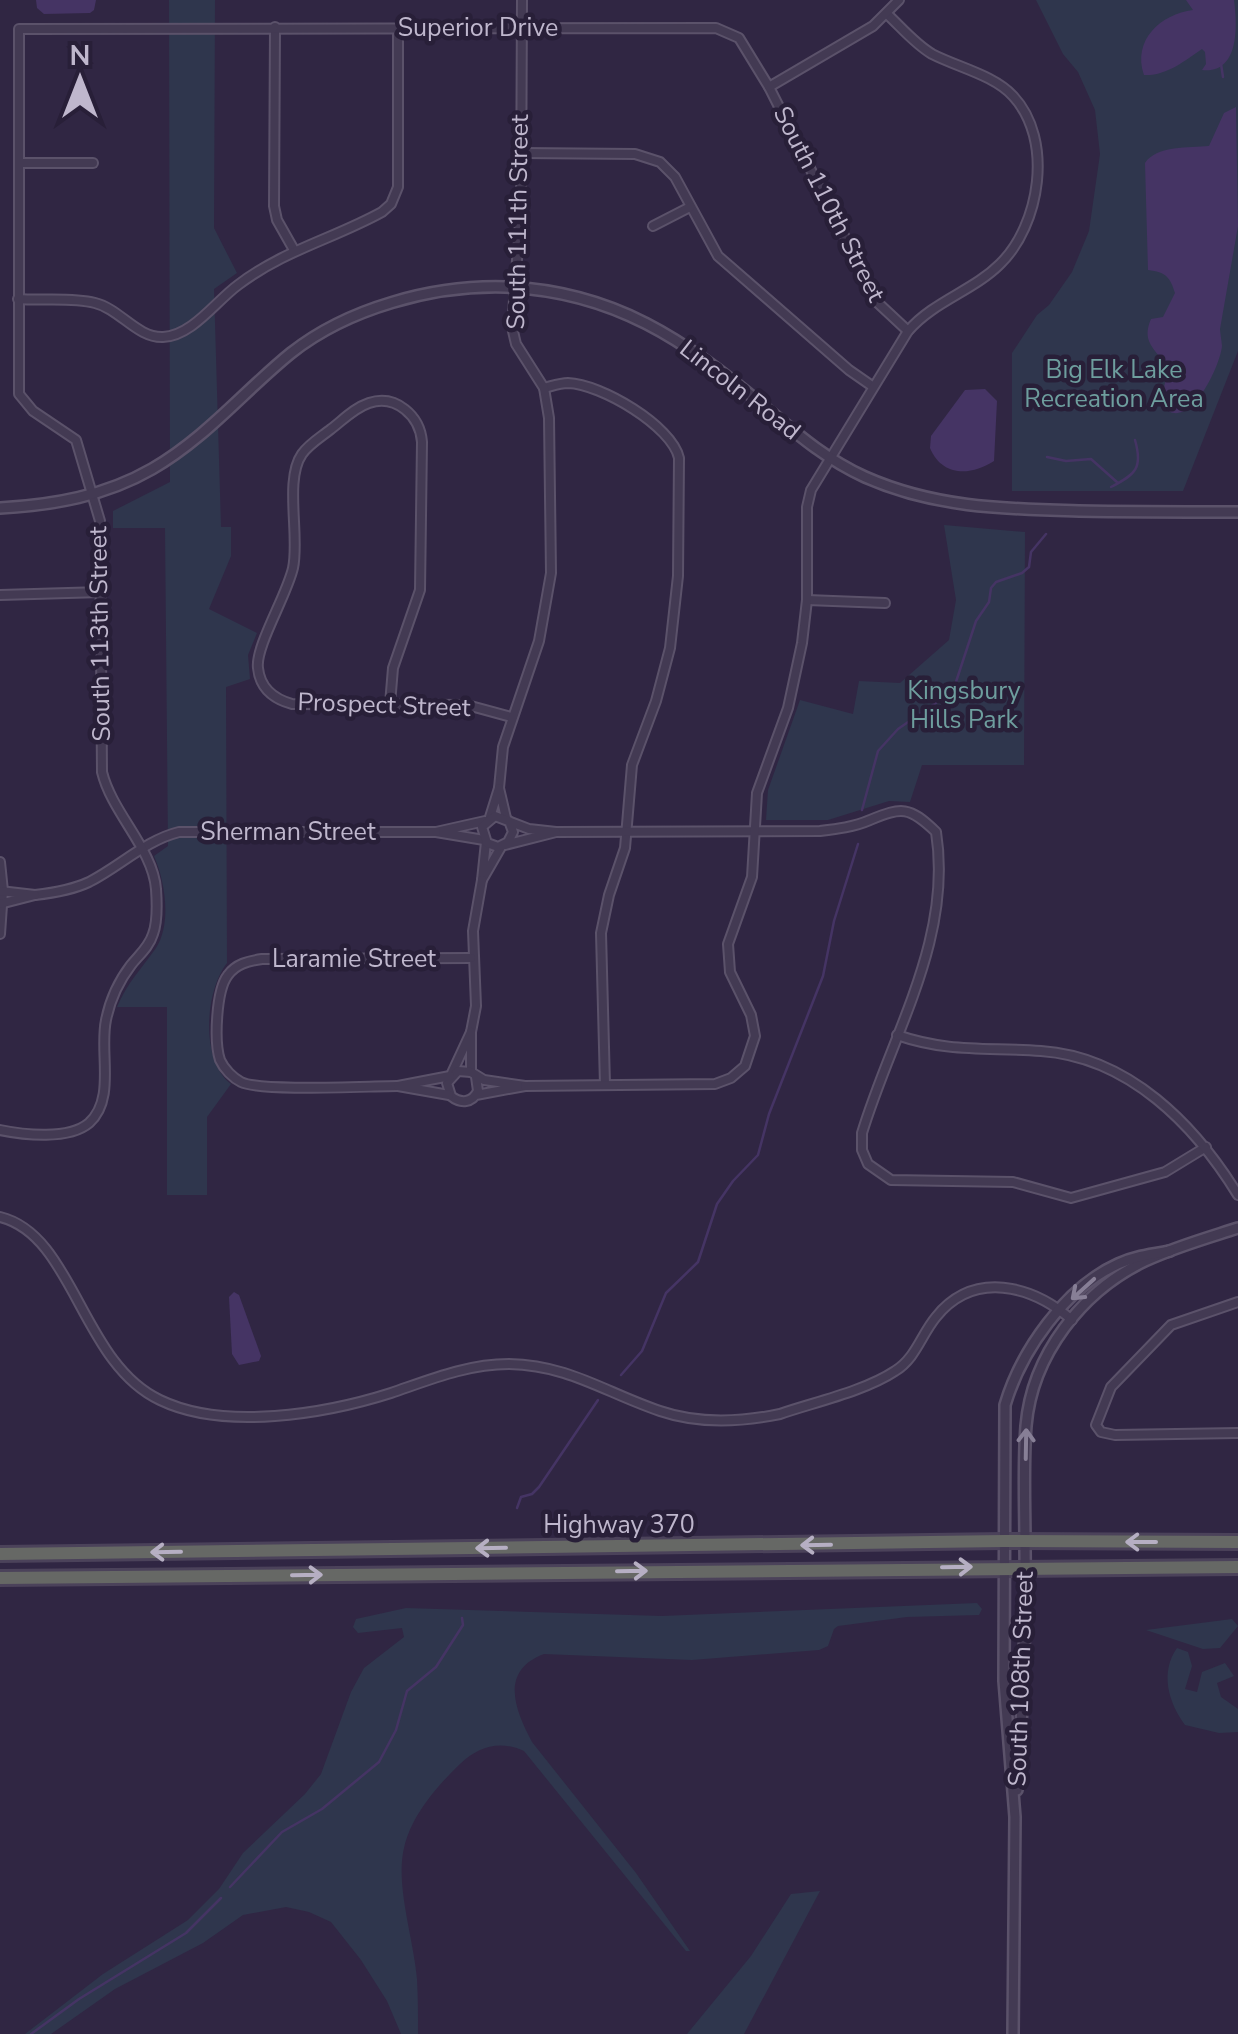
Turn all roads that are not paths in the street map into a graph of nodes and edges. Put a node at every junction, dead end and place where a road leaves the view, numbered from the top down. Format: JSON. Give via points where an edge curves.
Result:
{"nodes":[{"id":1,"x":522,"y":0,"type":"edge"},
{"id":2,"x":899,"y":0,"type":"edge"},
{"id":3,"x":887,"y":14,"type":"junction"},
{"id":4,"x":276,"y":27,"type":"junction"},
{"id":5,"x":398,"y":28,"type":"junction"},
{"id":6,"x":521,"y":28,"type":"junction"},
{"id":7,"x":19,"y":29,"type":"joint"},
{"id":8,"x":768,"y":87,"type":"junction"},
{"id":9,"x":522,"y":153,"type":"junction"},
{"id":10,"x":18,"y":163,"type":"junction"},
{"id":11,"x":94,"y":163,"type":"dead end"},
{"id":12,"x":690,"y":208,"type":"junction"},
{"id":13,"x":653,"y":226,"type":"dead end"},
{"id":14,"x":294,"y":250,"type":"junction"},
{"id":15,"x":513,"y":288,"type":"junction"},
{"id":16,"x":18,"y":300,"type":"junction"},
{"id":17,"x":908,"y":331,"type":"junction"},
{"id":18,"x":872,"y":386,"type":"junction"},
{"id":19,"x":544,"y":388,"type":"junction"},
{"id":20,"x":829,"y":458,"type":"junction"},
{"id":21,"x":92,"y":495,"type":"junction"},
{"id":22,"x":0,"y":508,"type":"edge"},
{"id":23,"x":1238,"y":512,"type":"edge"},
{"id":24,"x":102,"y":592,"type":"junction"},
{"id":25,"x":0,"y":595,"type":"edge"},
{"id":26,"x":807,"y":600,"type":"junction"},
{"id":27,"x":885,"y":603,"type":"dead end"},
{"id":28,"x":390,"y":704,"type":"junction"},
{"id":29,"x":511,"y":718,"type":"junction"},
{"id":30,"x":499,"y":788,"type":"junction"},
{"id":31,"x":488,"y":820,"type":"junction"},
{"id":32,"x":507,"y":820,"type":"junction"},
{"id":33,"x":754,"y":830,"type":"junction"},
{"id":34,"x":626,"y":831,"type":"junction"},
{"id":35,"x":436,"y":832,"type":"junction"},
{"id":36,"x":556,"y":832,"type":"junction"},
{"id":37,"x":485,"y":841,"type":"junction"},
{"id":38,"x":503,"y":845,"type":"junction"},
{"id":39,"x":140,"y":850,"type":"junction"},
{"id":40,"x":0,"y":862,"type":"edge"},
{"id":41,"x":482,"y":880,"type":"junction"},
{"id":42,"x":2,"y":891,"type":"edge"},
{"id":43,"x":34,"y":895,"type":"junction"},
{"id":44,"x":2,"y":904,"type":"edge"},
{"id":45,"x":0,"y":934,"type":"edge"},
{"id":46,"x":472,"y":958,"type":"junction"},
{"id":47,"x":471,"y":1032,"type":"junction"},
{"id":48,"x":898,"y":1035,"type":"junction"},
{"id":49,"x":474,"y":1074,"type":"junction"},
{"id":50,"x":451,"y":1075,"type":"junction"},
{"id":51,"x":605,"y":1085,"type":"junction"},
{"id":52,"x":398,"y":1086,"type":"junction"},
{"id":53,"x":525,"y":1086,"type":"junction"},
{"id":54,"x":476,"y":1095,"type":"junction"},
{"id":55,"x":450,"y":1096,"type":"junction"},
{"id":56,"x":0,"y":1130,"type":"edge"},
{"id":57,"x":1206,"y":1147,"type":"junction"},
{"id":58,"x":1238,"y":1195,"type":"edge"},
{"id":59,"x":0,"y":1217,"type":"edge"},
{"id":60,"x":1238,"y":1228,"type":"edge"},
{"id":61,"x":1170,"y":1250,"type":"junction"},
{"id":62,"x":1238,"y":1302,"type":"edge"},
{"id":63,"x":1060,"y":1309,"type":"junction"},
{"id":64,"x":1072,"y":1320,"type":"junction"},
{"id":65,"x":1238,"y":1432,"type":"edge"},
{"id":66,"x":1004,"y":1541,"type":"junction"},
{"id":67,"x":1026,"y":1542,"type":"junction"},
{"id":68,"x":1238,"y":1542,"type":"edge"},
{"id":69,"x":0,"y":1554,"type":"edge"},
{"id":70,"x":1238,"y":1566,"type":"edge"},
{"id":71,"x":1004,"y":1567,"type":"junction"},
{"id":72,"x":1026,"y":1567,"type":"junction"},
{"id":73,"x":0,"y":1578,"type":"edge"},
{"id":74,"x":1015,"y":1817,"type":"junction"},
{"id":75,"x":1013,"y":2034,"type":"edge"}],
"edges":[{"from":1,"to":6,"type":"street","name":"South 111th Street"},
{"from":2,"to":3,"type":"street"},
{"from":3,"to":8,"type":"street"},
{"from":3,"to":17,"type":"street","via":[[924,50],[1014,97],[1036,148],[1036,195],[1017,243],[991,272]]},
{"from":4,"to":5,"type":"street","name":"Superior Drive"},
{"from":4,"to":7,"type":"street","name":"Superior Drive"},
{"from":4,"to":14,"type":"street","via":[[274,206]]},
{"from":5,"to":6,"type":"street","name":"Superior Drive"},
{"from":5,"to":14,"type":"street","via":[[398,187],[391,204]]},
{"from":6,"to":8,"type":"street","name":"Superior Drive","via":[[716,28],[738,38]]},
{"from":6,"to":9,"type":"street","name":"South 111th Street"},
{"from":7,"to":10,"type":"street","name":"South 113th Street"},
{"from":8,"to":17,"type":"street","name":"South 110th Street","via":[[878,302]]},
{"from":9,"to":12,"type":"street","via":[[645,156],[672,172]]},
{"from":9,"to":15,"type":"street","name":"South 111th Street"},
{"from":10,"to":11,"type":"street"},
{"from":10,"to":16,"type":"street","name":"South 113th Street"},
{"from":12,"to":13,"type":"street"},
{"from":12,"to":18,"type":"street","via":[[718,256]]},
{"from":14,"to":16,"type":"street","via":[[168,337],[154,336],[97,303]]},
{"from":15,"to":19,"type":"street","name":"South 111th Street","via":[[513,336]]},
{"from":15,"to":20,"type":"street","name":"Lincoln Road","via":[[594,301],[661,329]]},
{"from":15,"to":21,"type":"street","name":"Lincoln Road","via":[[430,294],[353,318],[293,352],[189,445]]},
{"from":16,"to":21,"type":"street","name":"South 113th Street","via":[[19,394],[76,440]]},
{"from":17,"to":18,"type":"street"},
{"from":18,"to":20,"type":"street"},
{"from":19,"to":29,"type":"street","name":"South 111th Street","via":[[549,595]]},
{"from":19,"to":34,"type":"street","via":[[576,384],[616,400],[664,431],[679,454],[673,628],[661,686],[632,765]]},
{"from":20,"to":23,"type":"street","name":"Lincoln Road","via":[[898,491],[965,506]]},
{"from":20,"to":26,"type":"street","via":[[808,500]]},
{"from":21,"to":22,"type":"street","name":"Lincoln Road"},
{"from":21,"to":24,"type":"street","name":"South 113th Street","via":[[100,521]]},
{"from":24,"to":25,"type":"street"},
{"from":24,"to":39,"type":"street","name":"South 113th Street","via":[[102,772]]},
{"from":26,"to":27,"type":"street"},
{"from":26,"to":33,"type":"street","via":[[795,680],[760,782]]},
{"from":28,"to":28,"type":"street","name":"Prospect Street","via":[[292,704],[262,684],[258,666],[294,561],[297,462],[356,409],[381,402],[412,414],[422,442],[420,590],[391,674]]},
{"from":28,"to":29,"type":"street","name":"Prospect Street","via":[[472,706]]},
{"from":29,"to":30,"type":"street","name":"South 111th Street"},
{"from":30,"to":31,"type":"street","name":"South 111th Street"},
{"from":30,"to":32,"type":"street","name":"South 111th Street"},
{"from":31,"to":32,"type":"street"},
{"from":31,"to":35,"type":"street","name":"Sherman Street"},
{"from":31,"to":37,"type":"street"},
{"from":32,"to":36,"type":"street"},
{"from":32,"to":38,"type":"street","via":[[512,836]]},
{"from":33,"to":34,"type":"street"},
{"from":33,"to":48,"type":"street","via":[[839,829],[904,809],[936,832],[934,926]]},
{"from":33,"to":51,"type":"street","via":[[752,876],[727,952],[732,980],[752,1015],[753,1046],[745,1066],[706,1086]]},
{"from":34,"to":36,"type":"street"},
{"from":34,"to":51,"type":"street","via":[[600,944]]},
{"from":35,"to":37,"type":"street","name":"Sherman Street"},
{"from":35,"to":39,"type":"street","name":"Sherman Street","via":[[190,832]]},
{"from":36,"to":38,"type":"street"},
{"from":37,"to":38,"type":"street"},
{"from":37,"to":41,"type":"street"},
{"from":38,"to":41,"type":"street"},
{"from":39,"to":43,"type":"street","name":"Sherman Street","via":[[88,882]]},
{"from":39,"to":56,"type":"street","name":"South 113th Street","via":[[156,882],[156,925],[111,1001],[103,1099],[92,1120],[69,1132]]},
{"from":40,"to":42,"type":"street"},
{"from":41,"to":46,"type":"street"},
{"from":42,"to":43,"type":"street","name":"Sherman Street"},
{"from":42,"to":44,"type":"street"},
{"from":43,"to":44,"type":"street","name":"Sherman Street"},
{"from":44,"to":45,"type":"street"},
{"from":46,"to":47,"type":"street"},
{"from":46,"to":52,"type":"street","name":"Laramie Street","via":[[252,960],[225,980],[218,997],[220,1059],[232,1076],[246,1084]]},
{"from":47,"to":49,"type":"street"},
{"from":47,"to":50,"type":"street"},
{"from":48,"to":57,"type":"street","via":[[946,1048],[1044,1050],[1088,1060],[1146,1092]]},
{"from":48,"to":57,"type":"street","via":[[861,1136],[877,1173],[901,1182],[1020,1183],[1080,1198],[1165,1172]]},
{"from":49,"to":50,"type":"street"},
{"from":49,"to":53,"type":"street"},
{"from":49,"to":54,"type":"street"},
{"from":50,"to":52,"type":"street"},
{"from":50,"to":55,"type":"street"},
{"from":51,"to":53,"type":"street"},
{"from":52,"to":55,"type":"street"},
{"from":53,"to":54,"type":"street"},
{"from":54,"to":55,"type":"street","via":[[464,1102]]},
{"from":57,"to":58,"type":"street"},
{"from":59,"to":63,"type":"street","via":[[24,1224],[42,1242],[125,1376],[159,1400],[218,1415],[336,1408],[470,1368],[508,1364],[567,1372],[684,1417],[761,1418],[893,1373],[941,1311],[979,1289],[1021,1290]]},
{"from":60,"to":61,"type":"street"},
{"from":61,"to":63,"type":"street","name":"South 108th Street","one_way":true,"via":[[1115,1265]]},
{"from":61,"to":64,"type":"street","name":"South 108th Street","via":[[1120,1276]]},
{"from":62,"to":65,"type":"street","via":[[1171,1325],[1111,1387],[1096,1425],[1115,1435]]},
{"from":63,"to":64,"type":"street"},
{"from":63,"to":66,"type":"street","name":"South 108th Street","via":[[1012,1383],[1005,1406]]},
{"from":67,"to":64,"type":"street","name":"South 108th Street","one_way":true,"via":[[1031,1395]]},
{"from":66,"to":67,"type":"highway","name":"Highway 370"},
{"from":66,"to":69,"type":"highway","name":"Highway 370","one_way":true},
{"from":66,"to":71,"type":"street","name":"South 108th Street"},
{"from":68,"to":67,"type":"highway","name":"Highway 370","one_way":true},
{"from":67,"to":72,"type":"street","name":"South 108th Street"},
{"from":70,"to":72,"type":"highway","name":"Highway 370"},
{"from":71,"to":72,"type":"highway","name":"Highway 370"},
{"from":73,"to":71,"type":"highway","name":"Highway 370","one_way":true},
{"from":71,"to":74,"type":"street","name":"South 108th Street","via":[[1004,1681]]},
{"from":72,"to":74,"type":"street","name":"South 108th Street"},
{"from":74,"to":75,"type":"street","name":"South 108th Street"}]}
